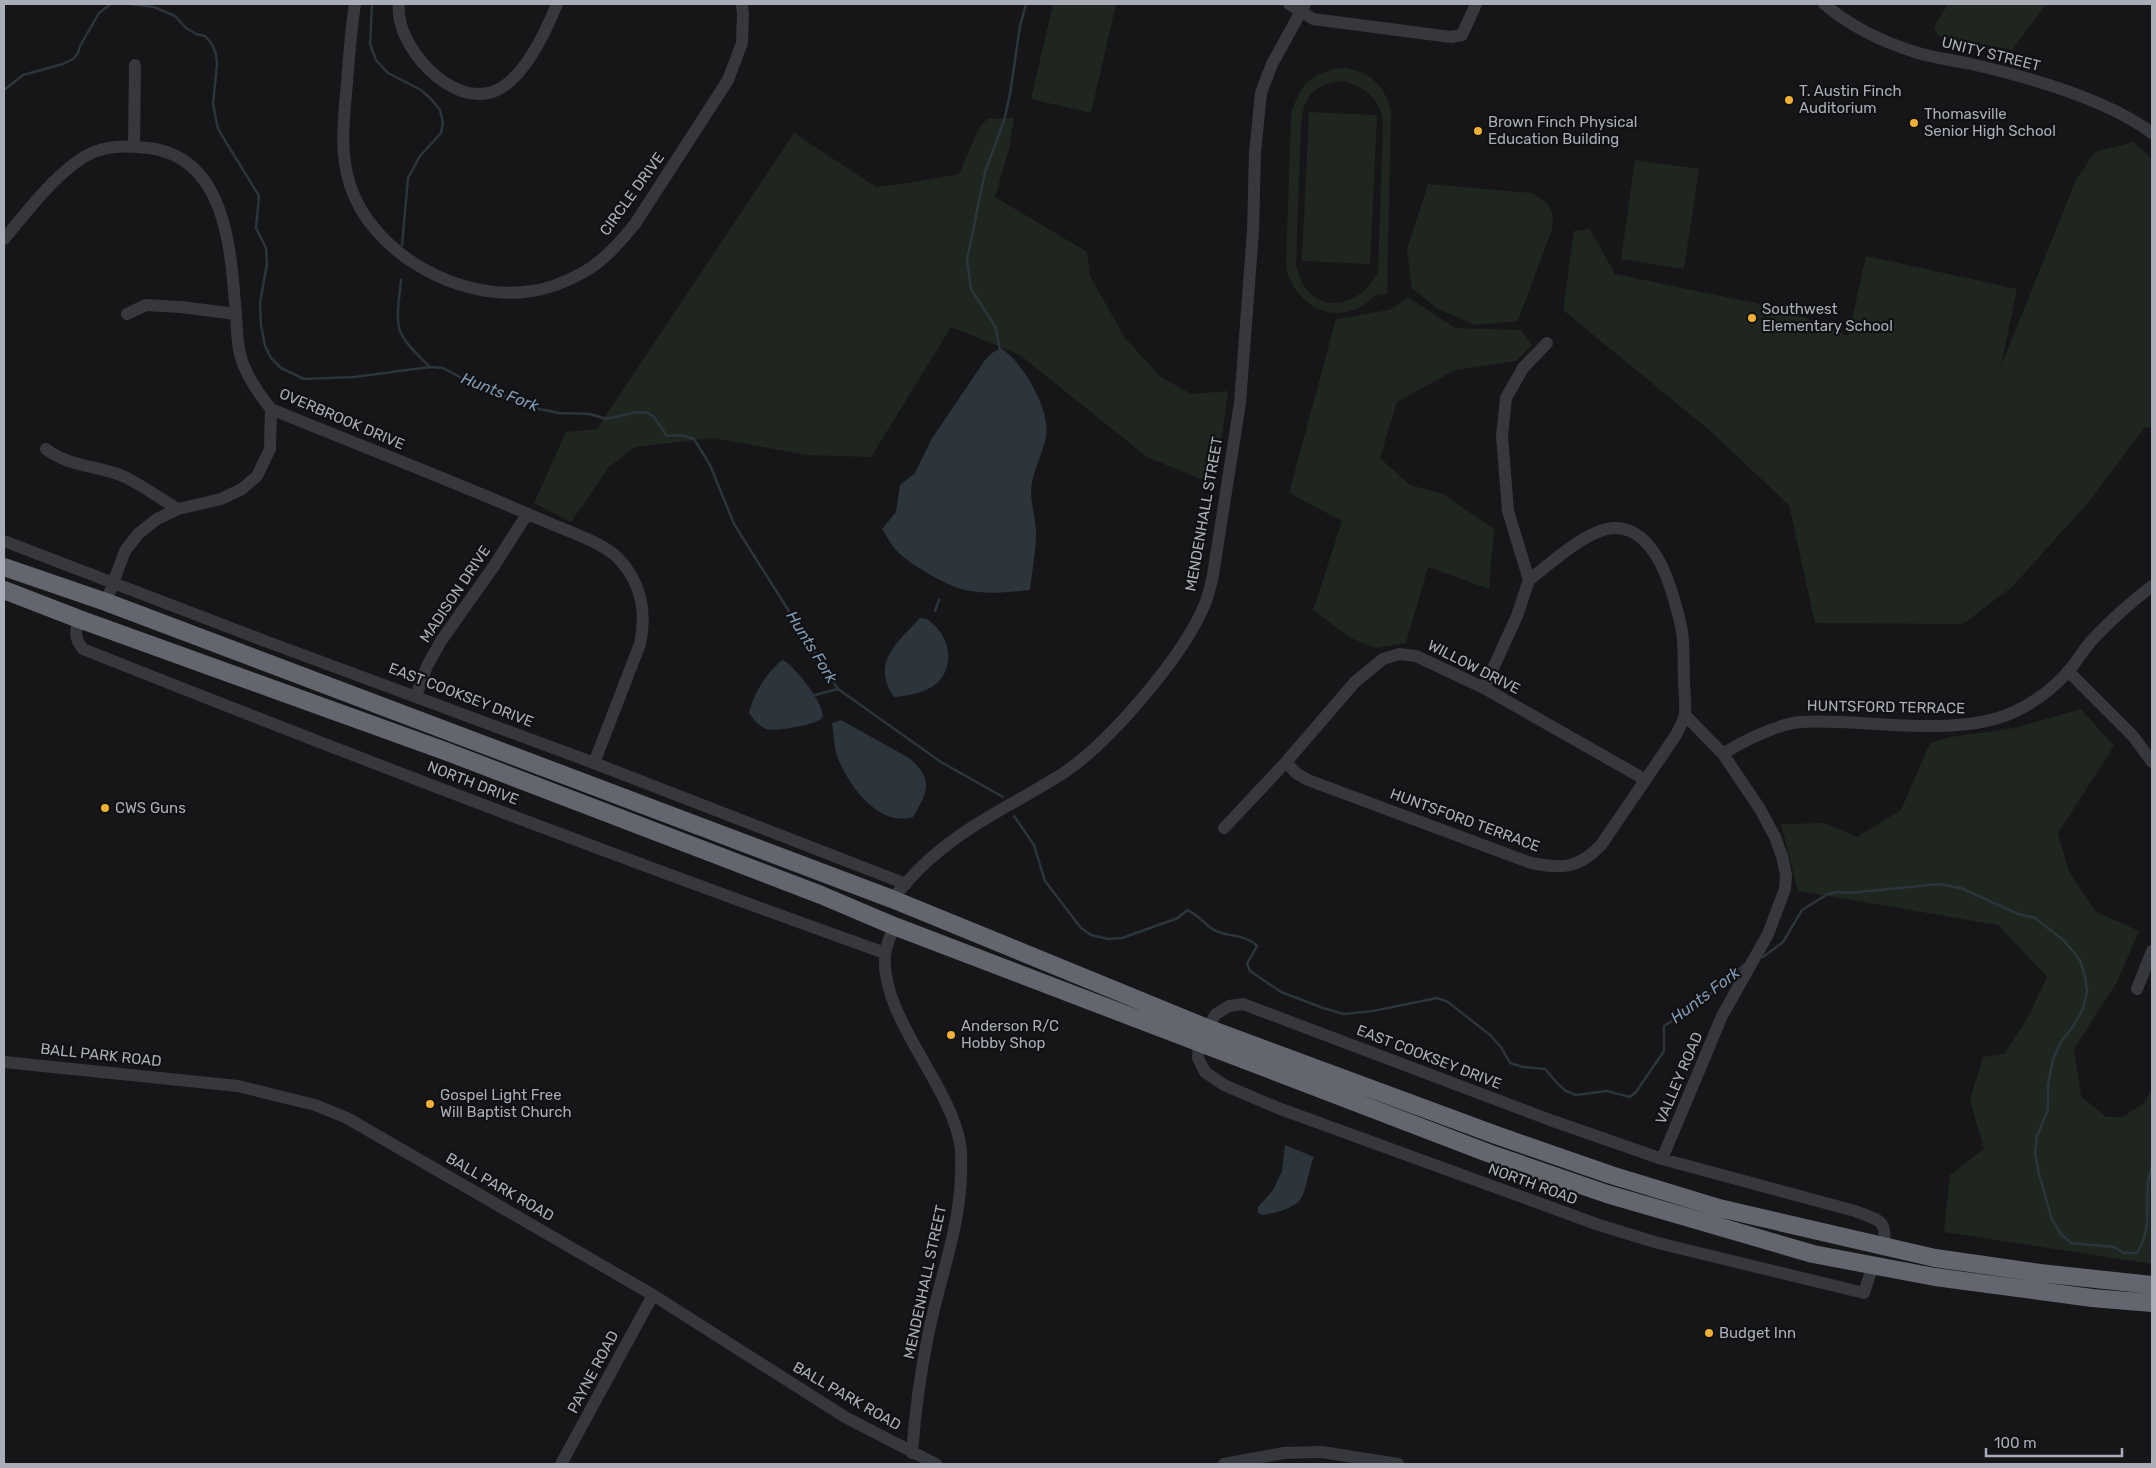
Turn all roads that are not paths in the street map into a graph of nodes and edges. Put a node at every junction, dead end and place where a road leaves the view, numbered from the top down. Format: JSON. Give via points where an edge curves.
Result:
{"nodes":[{"id":1,"x":355,"y":4,"type":"edge"},
{"id":2,"x":399,"y":4,"type":"edge"},
{"id":3,"x":557,"y":4,"type":"edge"},
{"id":4,"x":742,"y":4,"type":"edge"},
{"id":5,"x":1289,"y":4,"type":"edge"},
{"id":6,"x":1476,"y":4,"type":"edge"},
{"id":7,"x":1824,"y":4,"type":"edge"},
{"id":8,"x":1303,"y":8,"type":"edge"},
{"id":9,"x":135,"y":65,"type":"dead end"},
{"id":10,"x":2152,"y":133,"type":"edge"},
{"id":11,"x":134,"y":146,"type":"junction"},
{"id":12,"x":4,"y":239,"type":"edge"},
{"id":13,"x":127,"y":314,"type":"dead end"},
{"id":14,"x":236,"y":314,"type":"junction"},
{"id":15,"x":1547,"y":343,"type":"dead end"},
{"id":16,"x":271,"y":409,"type":"junction"},
{"id":17,"x":46,"y":449,"type":"dead end"},
{"id":18,"x":178,"y":509,"type":"junction"},
{"id":19,"x":527,"y":514,"type":"junction"},
{"id":20,"x":4,"y":541,"type":"edge"},
{"id":21,"x":4,"y":567,"type":"edge"},
{"id":22,"x":1529,"y":580,"type":"junction"},
{"id":23,"x":113,"y":582,"type":"junction"},
{"id":24,"x":2152,"y":586,"type":"edge"},
{"id":25,"x":4,"y":590,"type":"edge"},
{"id":26,"x":106,"y":602,"type":"junction"},
{"id":27,"x":79,"y":619,"type":"junction"},
{"id":28,"x":2068,"y":671,"type":"junction"},
{"id":29,"x":1484,"y":688,"type":"junction"},
{"id":30,"x":416,"y":696,"type":"junction"},
{"id":31,"x":1685,"y":715,"type":"junction"},
{"id":32,"x":1723,"y":754,"type":"junction"},
{"id":33,"x":1286,"y":762,"type":"junction"},
{"id":34,"x":2152,"y":762,"type":"edge"},
{"id":35,"x":594,"y":763,"type":"junction"},
{"id":36,"x":1644,"y":780,"type":"junction"},
{"id":37,"x":1224,"y":828,"type":"dead end"},
{"id":38,"x":906,"y":884,"type":"junction"},
{"id":39,"x":821,"y":895,"type":"junction"},
{"id":40,"x":892,"y":900,"type":"junction"},
{"id":41,"x":894,"y":926,"type":"junction"},
{"id":42,"x":988,"y":939,"type":"junction"},
{"id":43,"x":2152,"y":951,"type":"edge"},
{"id":44,"x":885,"y":953,"type":"junction"},
{"id":45,"x":2137,"y":989,"type":"dead end"},
{"id":46,"x":1203,"y":1035,"type":"junction"},
{"id":47,"x":4,"y":1062,"type":"edge"},
{"id":48,"x":1662,"y":1159,"type":"junction"},
{"id":49,"x":1884,"y":1246,"type":"junction"},
{"id":50,"x":1873,"y":1265,"type":"junction"},
{"id":51,"x":2152,"y":1285,"type":"edge"},
{"id":52,"x":653,"y":1295,"type":"junction"},
{"id":53,"x":2152,"y":1303,"type":"edge"},
{"id":54,"x":912,"y":1453,"type":"junction"},
{"id":55,"x":1248,"y":1462,"type":"edge"},
{"id":56,"x":561,"y":1464,"type":"edge"},
{"id":57,"x":936,"y":1464,"type":"edge"},
{"id":58,"x":1224,"y":1464,"type":"edge"},
{"id":59,"x":1398,"y":1464,"type":"edge"}],
"edges":[{"from":1,"to":4,"type":"street","name":"CIRCLE DRIVE","via":[[344,118],[344,158],[349,184],[363,215],[388,244],[423,268],[456,283],[515,293],[534,291],[582,274],[635,224],[728,80],[742,43]]},
{"from":2,"to":3,"type":"street","via":[[401,27],[424,64],[448,84],[475,94],[497,90],[513,77],[547,31]]},
{"from":5,"to":8,"type":"street"},
{"from":6,"to":8,"type":"street","via":[[1462,35],[1451,37],[1313,19]]},
{"from":7,"to":10,"type":"street","name":"UNITY STREET","via":[[1890,43],[2068,92],[2108,108]]},
{"from":8,"to":38,"type":"street","name":"MENDENHALL STREET","via":[[1272,64],[1261,93],[1240,403],[1206,601],[1164,670],[1096,747],[1062,774],[960,835],[930,858]]},
{"from":9,"to":11,"type":"street"},
{"from":11,"to":12,"type":"street","name":"OVERBROOK DRIVE","via":[[99,150],[78,161],[60,175]]},
{"from":11,"to":14,"type":"street","name":"OVERBROOK DRIVE","via":[[161,149],[185,161],[203,177],[216,199],[226,236]]},
{"from":13,"to":14,"type":"street","via":[[146,305]]},
{"from":14,"to":16,"type":"street","name":"OVERBROOK DRIVE","via":[[240,353],[257,391]]},
{"from":15,"to":22,"type":"street","via":[[1523,368],[1506,398],[1502,436],[1508,511]]},
{"from":16,"to":18,"type":"street","via":[[270,449],[257,476],[242,490],[221,499]]},
{"from":16,"to":19,"type":"street","name":"OVERBROOK DRIVE"},
{"from":17,"to":18,"type":"street","via":[[71,464],[126,478]]},
{"from":18,"to":23,"type":"street","via":[[157,519],[138,534],[125,551]]},
{"from":19,"to":30,"type":"street","name":"MADISON DRIVE","via":[[441,640]]},
{"from":19,"to":35,"type":"street","name":"OVERBROOK DRIVE","via":[[616,556],[638,587],[644,616],[640,644]]},
{"from":20,"to":23,"type":"street","name":"EAST COOKSEY DRIVE"},
{"from":21,"to":26,"type":"highway"},
{"from":22,"to":29,"type":"street","via":[[1518,616]]},
{"from":22,"to":31,"type":"street","via":[[1576,544],[1598,532],[1611,528],[1626,529],[1640,535],[1661,564],[1681,628]]},
{"from":23,"to":26,"type":"street"},
{"from":23,"to":30,"type":"street","name":"EAST COOKSEY DRIVE"},
{"from":24,"to":28,"type":"street","name":"HUNTSFORD TERRACE","via":[[2091,640]]},
{"from":25,"to":27,"type":"highway"},
{"from":26,"to":40,"type":"highway"},
{"from":27,"to":39,"type":"highway","via":[[446,751]]},
{"from":27,"to":44,"type":"street","name":"NORTH DRIVE","via":[[76,641],[83,649],[658,872]]},
{"from":28,"to":32,"type":"street","name":"HUNTSFORD TERRACE","via":[[2048,691],[2014,712],[1974,724],[1798,722],[1740,742]]},
{"from":28,"to":34,"type":"street","via":[[2133,736]]},
{"from":29,"to":33,"type":"street","name":"WILLOW DRIVE","via":[[1416,656],[1399,654],[1383,659],[1355,682]]},
{"from":29,"to":36,"type":"street","name":"WILLOW DRIVE"},
{"from":30,"to":35,"type":"street","name":"EAST COOKSEY DRIVE"},
{"from":31,"to":32,"type":"street","name":"VALLEY ROAD"},
{"from":31,"to":36,"type":"street","name":"HUNTSFORD TERRACE","via":[[1676,735]]},
{"from":32,"to":48,"type":"street","name":"VALLEY ROAD","via":[[1775,837],[1786,875],[1784,890],[1768,934],[1722,1016]]},
{"from":33,"to":36,"type":"street","name":"HUNTSFORD TERRACE","via":[[1296,772],[1317,783],[1531,862],[1556,867],[1572,866],[1588,858],[1601,845]]},
{"from":33,"to":37,"type":"street","name":"WILLOW DRIVE"},
{"from":35,"to":38,"type":"street","name":"EAST COOKSEY DRIVE"},
{"from":38,"to":40,"type":"street","name":"MENDENHALL STREET"},
{"from":39,"to":40,"type":"highway","via":[[883,907]]},
{"from":39,"to":41,"type":"highway"},
{"from":40,"to":42,"type":"highway"},
{"from":41,"to":42,"type":"highway","via":[[902,921],[932,932]]},
{"from":41,"to":44,"type":"street","name":"MENDENHALL STREET"},
{"from":41,"to":46,"type":"highway"},
{"from":42,"to":46,"type":"highway"},
{"from":43,"to":45,"type":"street"},
{"from":44,"to":54,"type":"street","name":"MENDENHALL STREET","via":[[888,982],[895,1005],[954,1122],[960,1144],[960,1195],[952,1242],[928,1335],[916,1402]]},
{"from":46,"to":48,"type":"street","name":"EAST COOKSEY DRIVE","via":[[1216,1014],[1229,1006],[1243,1004]]},
{"from":46,"to":49,"type":"highway","via":[[1611,1175],[1719,1208]]},
{"from":46,"to":50,"type":"highway","via":[[1488,1153],[1607,1194],[1814,1254]]},
{"from":46,"to":50,"type":"street","name":"NORTH ROAD","via":[[1198,1058],[1205,1072],[1224,1086],[1599,1226],[1864,1293]]},
{"from":47,"to":52,"type":"street","name":"BALL PARK ROAD","via":[[238,1086],[315,1105],[347,1118]]},
{"from":48,"to":49,"type":"street","via":[[1855,1211],[1881,1222],[1886,1230]]},
{"from":49,"to":51,"type":"highway","via":[[1935,1258]]},
{"from":50,"to":53,"type":"highway","via":[[1945,1278]]},
{"from":52,"to":54,"type":"street","name":"BALL PARK ROAD","via":[[845,1417]]},
{"from":52,"to":56,"type":"street","name":"PAYNE ROAD"},
{"from":54,"to":57,"type":"street","name":"BALL PARK ROAD"},
{"from":55,"to":58,"type":"street"},
{"from":55,"to":59,"type":"street","via":[[1284,1453],[1322,1452]]}]}
